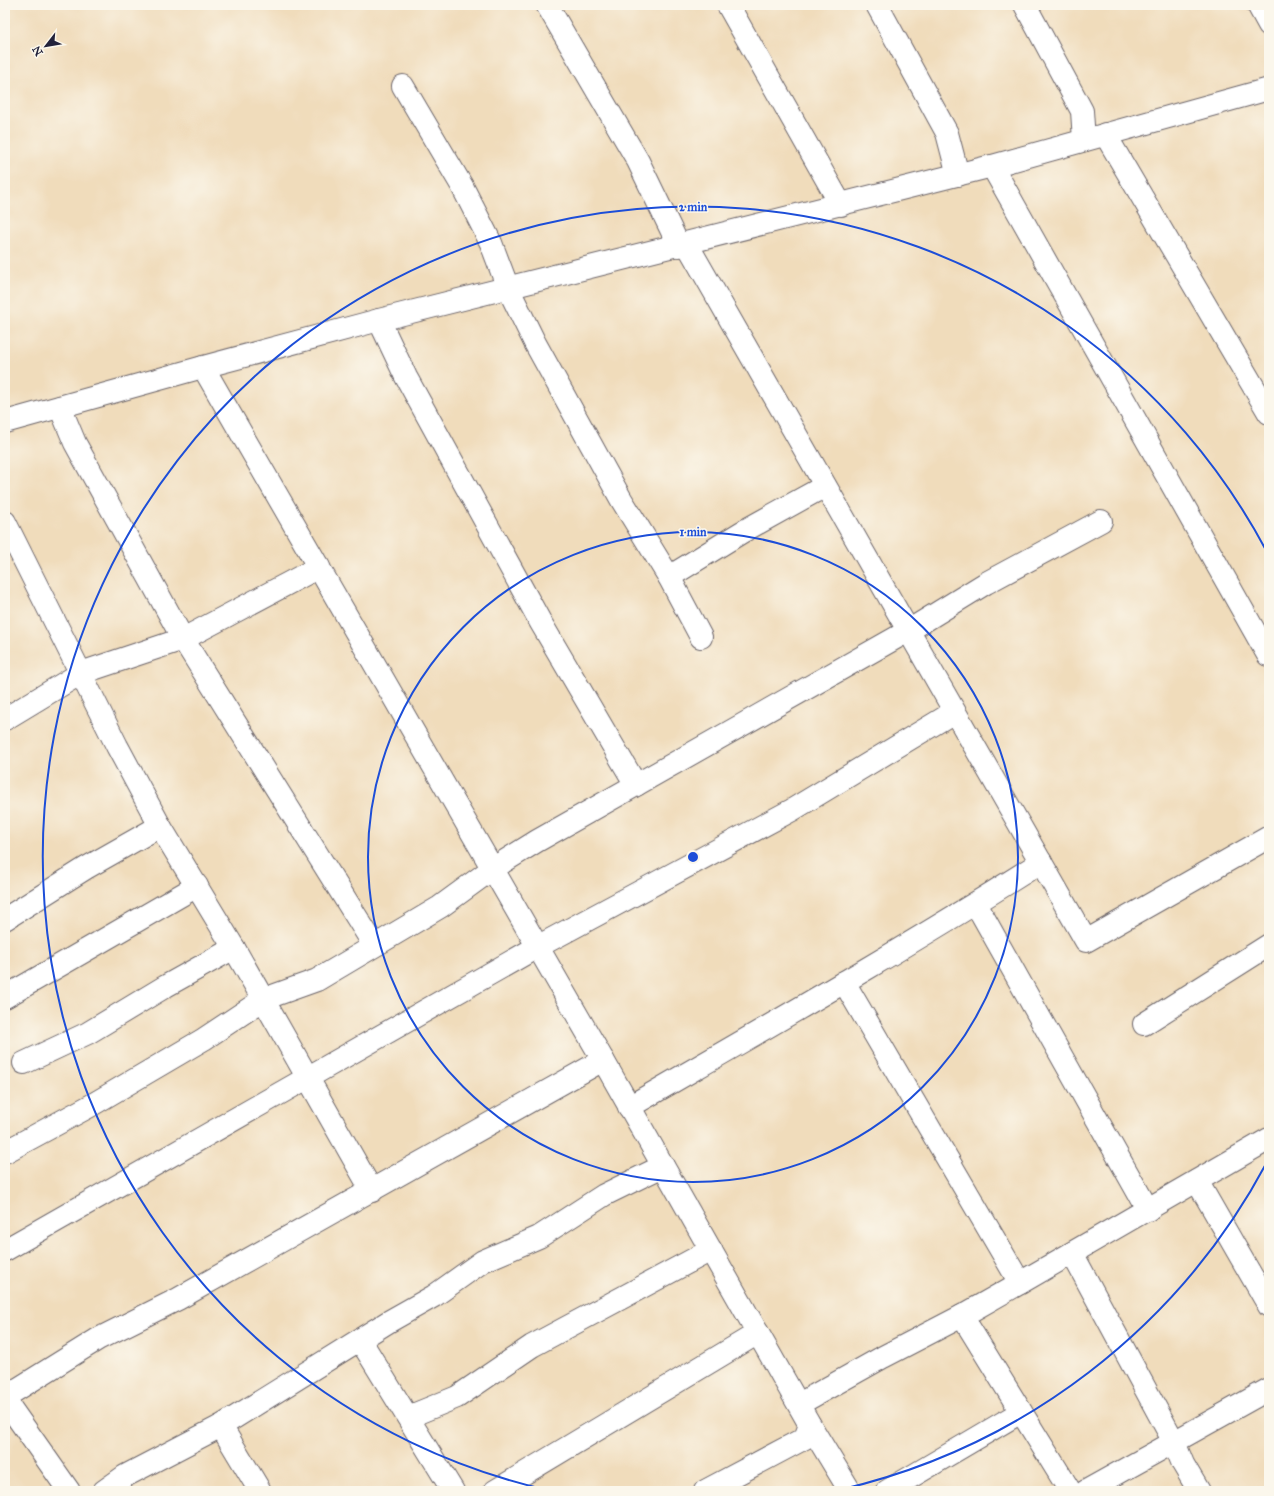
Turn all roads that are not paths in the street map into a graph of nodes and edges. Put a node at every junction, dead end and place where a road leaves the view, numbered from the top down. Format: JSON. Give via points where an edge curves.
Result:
{"nodes":[{"id":1,"x":547,"y":5,"type":"edge"},
{"id":2,"x":728,"y":5,"type":"edge"},
{"id":3,"x":877,"y":5,"type":"edge"},
{"id":4,"x":1025,"y":5,"type":"edge"},
{"id":5,"x":1258,"y":5,"type":"edge"},
{"id":6,"x":1269,"y":25,"type":"edge"},
{"id":7,"x":403,"y":86,"type":"dead end"},
{"id":8,"x":1269,"y":89,"type":"edge"},
{"id":9,"x":1105,"y":134,"type":"junction"},
{"id":10,"x":1084,"y":140,"type":"junction"},
{"id":11,"x":992,"y":166,"type":"junction"},
{"id":12,"x":958,"y":175,"type":"junction"},
{"id":13,"x":842,"y":205,"type":"junction"},
{"id":14,"x":683,"y":245,"type":"junction"},
{"id":15,"x":508,"y":288,"type":"junction"},
{"id":16,"x":379,"y":320,"type":"junction"},
{"id":17,"x":203,"y":367,"type":"junction"},
{"id":18,"x":60,"y":407,"type":"junction"},
{"id":19,"x":1269,"y":413,"type":"edge"},
{"id":20,"x":5,"y":422,"type":"edge"},
{"id":21,"x":825,"y":486,"type":"junction"},
{"id":22,"x":1101,"y":521,"type":"dead end"},
{"id":23,"x":5,"y":522,"type":"edge"},
{"id":24,"x":319,"y":567,"type":"junction"},
{"id":25,"x":669,"y":577,"type":"junction"},
{"id":26,"x":908,"y":631,"type":"junction"},
{"id":27,"x":701,"y":637,"type":"dead end"},
{"id":28,"x":183,"y":639,"type":"junction"},
{"id":29,"x":1268,"y":655,"type":"edge"},
{"id":30,"x":81,"y":673,"type":"junction"},
{"id":31,"x":954,"y":712,"type":"junction"},
{"id":32,"x":5,"y":719,"type":"edge"},
{"id":33,"x":636,"y":785,"type":"junction"},
{"id":34,"x":160,"y":826,"type":"junction"},
{"id":35,"x":1269,"y":837,"type":"edge"},
{"id":36,"x":1041,"y":862,"type":"junction"},
{"id":37,"x":492,"y":869,"type":"junction"},
{"id":38,"x":198,"y":886,"type":"junction"},
{"id":39,"x":976,"y":904,"type":"junction"},
{"id":40,"x":5,"y":919,"type":"edge"},
{"id":41,"x":374,"y":945,"type":"junction"},
{"id":42,"x":1269,"y":946,"type":"edge"},
{"id":43,"x":537,"y":947,"type":"junction"},
{"id":44,"x":234,"y":948,"type":"junction"},
{"id":45,"x":844,"y":982,"type":"junction"},
{"id":46,"x":5,"y":996,"type":"edge"},
{"id":47,"x":264,"y":999,"type":"junction"},
{"id":48,"x":1144,"y":1024,"type":"dead end"},
{"id":49,"x":603,"y":1060,"type":"junction"},
{"id":50,"x":24,"y":1063,"type":"dead end"},
{"id":51,"x":309,"y":1077,"type":"junction"},
{"id":52,"x":629,"y":1107,"type":"junction"},
{"id":53,"x":1269,"y":1139,"type":"edge"},
{"id":54,"x":5,"y":1152,"type":"edge"},
{"id":55,"x":663,"y":1166,"type":"junction"},
{"id":56,"x":1197,"y":1181,"type":"junction"},
{"id":57,"x":372,"y":1191,"type":"junction"},
{"id":58,"x":1148,"y":1210,"type":"junction"},
{"id":59,"x":5,"y":1250,"type":"edge"},
{"id":60,"x":711,"y":1250,"type":"junction"},
{"id":61,"x":1072,"y":1253,"type":"junction"},
{"id":62,"x":1020,"y":1283,"type":"junction"},
{"id":63,"x":1269,"y":1306,"type":"edge"},
{"id":64,"x":962,"y":1316,"type":"junction"},
{"id":65,"x":758,"y":1333,"type":"junction"},
{"id":66,"x":358,"y":1341,"type":"junction"},
{"id":67,"x":1269,"y":1390,"type":"edge"},
{"id":68,"x":5,"y":1399,"type":"edge"},
{"id":69,"x":799,"y":1404,"type":"junction"},
{"id":70,"x":1021,"y":1412,"type":"junction"},
{"id":71,"x":408,"y":1417,"type":"junction"},
{"id":72,"x":810,"y":1425,"type":"junction"},
{"id":73,"x":221,"y":1426,"type":"junction"},
{"id":74,"x":1174,"y":1442,"type":"junction"},
{"id":75,"x":69,"y":1491,"type":"edge"},
{"id":76,"x":104,"y":1491,"type":"edge"},
{"id":77,"x":260,"y":1491,"type":"edge"},
{"id":78,"x":453,"y":1491,"type":"edge"},
{"id":79,"x":495,"y":1491,"type":"edge"},
{"id":80,"x":705,"y":1491,"type":"edge"},
{"id":81,"x":850,"y":1491,"type":"edge"},
{"id":82,"x":887,"y":1491,"type":"edge"},
{"id":83,"x":1070,"y":1491,"type":"edge"},
{"id":84,"x":1086,"y":1491,"type":"edge"},
{"id":85,"x":1199,"y":1491,"type":"edge"}],
"edges":[{"from":1,"to":14,"type":"street","via":[[638,161]]},
{"from":2,"to":13,"type":"street"},
{"from":3,"to":12,"type":"street","via":[[947,133]]},
{"from":4,"to":10,"type":"street","via":[[1082,111]]},
{"from":5,"to":6,"type":"street"},
{"from":7,"to":15,"type":"street","via":[[462,186],[491,243]]},
{"from":8,"to":9,"type":"street"},
{"from":9,"to":10,"type":"street"},
{"from":9,"to":19,"type":"street"},
{"from":10,"to":11,"type":"street"},
{"from":11,"to":12,"type":"street"},
{"from":11,"to":29,"type":"street"},
{"from":12,"to":13,"type":"street"},
{"from":13,"to":14,"type":"street"},
{"from":14,"to":15,"type":"street"},
{"from":14,"to":21,"type":"street"},
{"from":15,"to":16,"type":"street"},
{"from":15,"to":25,"type":"street","via":[[535,343],[621,499]]},
{"from":16,"to":17,"type":"street"},
{"from":16,"to":33,"type":"street","via":[[406,378],[540,623]]},
{"from":17,"to":18,"type":"street"},
{"from":17,"to":24,"type":"street"},
{"from":18,"to":20,"type":"street"},
{"from":18,"to":28,"type":"street","via":[[75,443]]},
{"from":21,"to":25,"type":"street","via":[[742,532]]},
{"from":21,"to":26,"type":"street"},
{"from":22,"to":26,"type":"street","via":[[986,583]]},
{"from":23,"to":30,"type":"street"},
{"from":24,"to":28,"type":"street"},
{"from":24,"to":37,"type":"street"},
{"from":25,"to":27,"type":"street"},
{"from":26,"to":31,"type":"street"},
{"from":26,"to":33,"type":"street"},
{"from":28,"to":30,"type":"street"},
{"from":28,"to":41,"type":"street"},
{"from":30,"to":32,"type":"street"},
{"from":30,"to":34,"type":"street"},
{"from":31,"to":36,"type":"street"},
{"from":31,"to":43,"type":"street","via":[[792,810]]},
{"from":33,"to":37,"type":"street"},
{"from":34,"to":38,"type":"street"},
{"from":34,"to":40,"type":"street","via":[[86,868]]},
{"from":35,"to":36,"type":"street","via":[[1086,941]]},
{"from":36,"to":39,"type":"street"},
{"from":37,"to":41,"type":"street","via":[[440,907]]},
{"from":37,"to":43,"type":"street"},
{"from":38,"to":44,"type":"street"},
{"from":38,"to":46,"type":"street"},
{"from":39,"to":45,"type":"street"},
{"from":39,"to":58,"type":"street"},
{"from":41,"to":47,"type":"street","via":[[316,980]]},
{"from":42,"to":48,"type":"street"},
{"from":43,"to":49,"type":"street"},
{"from":43,"to":51,"type":"street"},
{"from":44,"to":47,"type":"street"},
{"from":44,"to":50,"type":"street","via":[[88,1033]]},
{"from":45,"to":52,"type":"street"},
{"from":45,"to":62,"type":"street"},
{"from":47,"to":51,"type":"street"},
{"from":47,"to":54,"type":"street","via":[[204,1039]]},
{"from":49,"to":52,"type":"street"},
{"from":49,"to":57,"type":"street"},
{"from":51,"to":57,"type":"street"},
{"from":51,"to":59,"type":"street"},
{"from":52,"to":55,"type":"street"},
{"from":53,"to":56,"type":"street"},
{"from":55,"to":60,"type":"street"},
{"from":55,"to":66,"type":"street","via":[[604,1195],[538,1236],[483,1261],[434,1296]]},
{"from":56,"to":58,"type":"street"},
{"from":56,"to":63,"type":"street"},
{"from":57,"to":68,"type":"street","via":[[178,1299],[98,1339]]},
{"from":58,"to":61,"type":"street"},
{"from":60,"to":65,"type":"street"},
{"from":60,"to":71,"type":"street","via":[[532,1346],[457,1397]]},
{"from":61,"to":62,"type":"street"},
{"from":61,"to":74,"type":"street"},
{"from":62,"to":64,"type":"street"},
{"from":64,"to":69,"type":"street","via":[[883,1356]]},
{"from":64,"to":70,"type":"street"},
{"from":65,"to":69,"type":"street"},
{"from":65,"to":79,"type":"street"},
{"from":66,"to":71,"type":"street","via":[[367,1351]]},
{"from":66,"to":73,"type":"street"},
{"from":67,"to":74,"type":"street"},
{"from":68,"to":75,"type":"street"},
{"from":69,"to":72,"type":"street"},
{"from":70,"to":82,"type":"street"},
{"from":70,"to":83,"type":"street"},
{"from":71,"to":78,"type":"street"},
{"from":72,"to":80,"type":"street","via":[[805,1438]]},
{"from":72,"to":81,"type":"street"},
{"from":73,"to":76,"type":"street","via":[[125,1476]]},
{"from":73,"to":77,"type":"street"},
{"from":74,"to":84,"type":"street"},
{"from":74,"to":85,"type":"street"}]}
